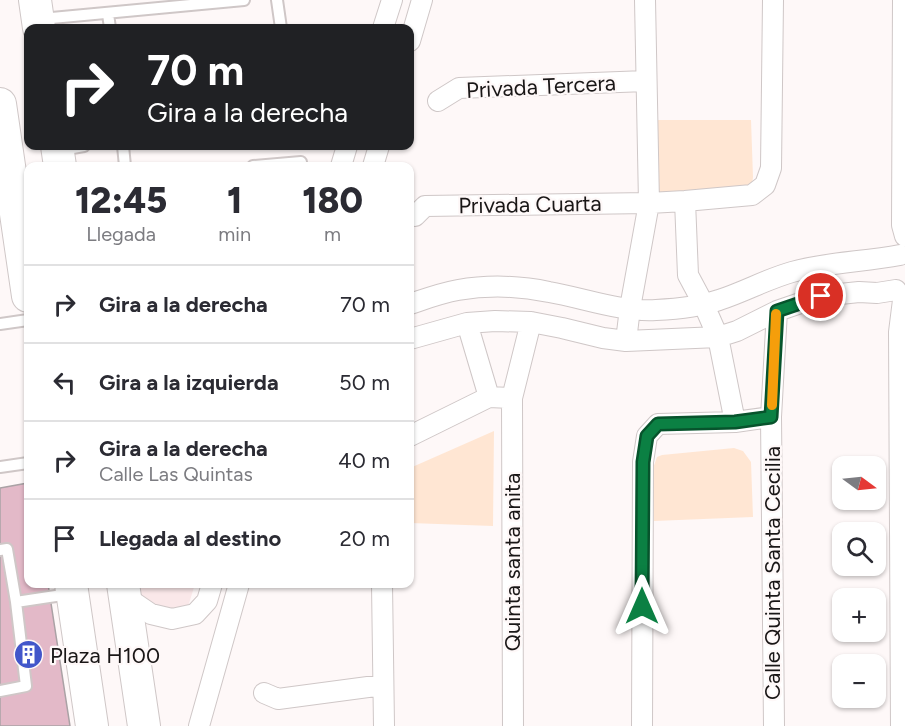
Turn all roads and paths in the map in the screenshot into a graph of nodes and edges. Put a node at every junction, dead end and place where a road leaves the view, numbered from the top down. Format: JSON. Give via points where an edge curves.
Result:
{"nodes":[{"id":1,"x":244,"y":0,"type":"edge"},
{"id":2,"x":278,"y":0,"type":"edge"},
{"id":3,"x":392,"y":0,"type":"edge"},
{"id":4,"x":422,"y":0,"type":"edge"},
{"id":5,"x":645,"y":0,"type":"edge"},
{"id":6,"x":773,"y":0,"type":"edge"},
{"id":7,"x":903,"y":0,"type":"edge"},
{"id":8,"x":108,"y":14,"type":"junction"},
{"id":9,"x":37,"y":16,"type":"edge"},
{"id":10,"x":109,"y":24,"type":"edge"},
{"id":11,"x":281,"y":24,"type":"edge"},
{"id":12,"x":384,"y":24,"type":"edge"},
{"id":13,"x":414,"y":26,"type":"edge"},
{"id":14,"x":646,"y":81,"type":"junction"},
{"id":15,"x":438,"y":101,"type":"dead end"},
{"id":16,"x":1,"y":115,"type":"edge"},
{"id":17,"x":6,"y":182,"type":"edge"},
{"id":18,"x":903,"y":189,"type":"edge"},
{"id":19,"x":685,"y":201,"type":"junction"},
{"id":20,"x":649,"y":203,"type":"junction"},
{"id":21,"x":415,"y":216,"type":"dead end"},
{"id":22,"x":905,"y":236,"type":"edge"},
{"id":23,"x":902,"y":253,"type":"edge"},
{"id":24,"x":24,"y":275,"type":"edge"},
{"id":25,"x":901,"y":298,"type":"edge"},
{"id":26,"x":414,"y":303,"type":"edge"},
{"id":27,"x":704,"y":305,"type":"junction"},
{"id":28,"x":630,"y":308,"type":"junction"},
{"id":29,"x":777,"y":311,"type":"junction"},
{"id":30,"x":24,"y":321,"type":"edge"},
{"id":31,"x":531,"y":322,"type":"junction"},
{"id":32,"x":467,"y":323,"type":"junction"},
{"id":33,"x":0,"y":324,"type":"edge"},
{"id":34,"x":718,"y":337,"type":"junction"},
{"id":35,"x":414,"y":338,"type":"edge"},
{"id":36,"x":626,"y":341,"type":"junction"},
{"id":37,"x":902,"y":371,"type":"edge"},
{"id":38,"x":489,"y":397,"type":"junction"},
{"id":39,"x":512,"y":398,"type":"junction"},
{"id":40,"x":771,"y":417,"type":"junction"},
{"id":41,"x":735,"y":422,"type":"junction"},
{"id":42,"x":414,"y":434,"type":"edge"},
{"id":43,"x":24,"y":464,"type":"edge"},
{"id":44,"x":0,"y":467,"type":"edge"},
{"id":45,"x":0,"y":550,"type":"edge"},
{"id":46,"x":72,"y":588,"type":"edge"},
{"id":47,"x":126,"y":588,"type":"edge"},
{"id":48,"x":127,"y":588,"type":"edge"},
{"id":49,"x":238,"y":588,"type":"edge"},
{"id":50,"x":382,"y":588,"type":"edge"},
{"id":51,"x":209,"y":592,"type":"edge"},
{"id":52,"x":16,"y":602,"type":"junction"},
{"id":53,"x":383,"y":685,"type":"junction"},
{"id":54,"x":0,"y":691,"type":"edge"},
{"id":55,"x":264,"y":693,"type":"dead end"},
{"id":56,"x":90,"y":711,"type":"edge"},
{"id":57,"x":110,"y":726,"type":"edge"},
{"id":58,"x":144,"y":726,"type":"edge"},
{"id":59,"x":199,"y":726,"type":"edge"},
{"id":60,"x":384,"y":726,"type":"edge"},
{"id":61,"x":513,"y":726,"type":"edge"},
{"id":62,"x":642,"y":726,"type":"edge"},
{"id":63,"x":774,"y":726,"type":"edge"},
{"id":64,"x":902,"y":726,"type":"edge"}],
"edges":[{"from":1,"to":8,"type":"lane"},
{"from":2,"to":11,"type":"lane"},
{"from":3,"to":12,"type":"street"},
{"from":4,"to":13,"type":"street"},
{"from":5,"to":14,"type":"street"},
{"from":6,"to":19,"type":"street","name":"Privada Cuarta","via":[[771,168],[765,185],[752,195]]},
{"from":7,"to":18,"type":"street"},
{"from":8,"to":9,"type":"lane"},
{"from":8,"to":10,"type":"lane"},
{"from":14,"to":15,"type":"street","name":"Privada Tercera","via":[[459,88]]},
{"from":14,"to":20,"type":"street"},
{"from":16,"to":17,"type":"main road"},
{"from":17,"to":24,"type":"main road"},
{"from":18,"to":22,"type":"street"},
{"from":19,"to":20,"type":"street","name":"Privada Cuarta"},
{"from":19,"to":27,"type":"street","via":[[688,275]]},
{"from":20,"to":21,"type":"street","name":"Privada Cuarta","via":[[426,206]]},
{"from":20,"to":28,"type":"street"},
{"from":23,"to":25,"type":"street","via":[[894,278]]},
{"from":23,"to":27,"type":"street","via":[[792,272]]},
{"from":25,"to":29,"type":"street","via":[[859,292],[821,296]]},
{"from":25,"to":37,"type":"street"},
{"from":26,"to":28,"type":"street","via":[[475,288],[522,288]]},
{"from":27,"to":28,"type":"street"},
{"from":27,"to":34,"type":"street"},
{"from":28,"to":36,"type":"street"},
{"from":29,"to":34,"type":"street"},
{"from":29,"to":40,"type":"street","name":"Calle Quinta Santa Cecilia"},
{"from":30,"to":33,"type":"lane"},
{"from":31,"to":32,"type":"street"},
{"from":31,"to":36,"type":"street"},
{"from":31,"to":39,"type":"street"},
{"from":32,"to":35,"type":"street"},
{"from":32,"to":38,"type":"street"},
{"from":34,"to":36,"type":"street"},
{"from":34,"to":41,"type":"street"},
{"from":37,"to":64,"type":"street"},
{"from":38,"to":39,"type":"street"},
{"from":38,"to":42,"type":"street"},
{"from":39,"to":61,"type":"street","name":"Quinta santa anita"},
{"from":40,"to":41,"type":"street"},
{"from":40,"to":63,"type":"street","name":"Calle Quinta Santa Cecilia"},
{"from":41,"to":62,"type":"street","via":[[658,424],[647,436],[643,462]]},
{"from":43,"to":44,"type":"lane"},
{"from":45,"to":52,"type":"lane","via":[[6,549]]},
{"from":46,"to":52,"type":"lane"},
{"from":46,"to":56,"type":"main road"},
{"from":47,"to":58,"type":"main road"},
{"from":48,"to":51,"type":"street","via":[[151,614],[172,619],[195,614]]},
{"from":49,"to":59,"type":"street"},
{"from":50,"to":53,"type":"street"},
{"from":52,"to":54,"type":"lane","via":[[26,686]]},
{"from":53,"to":55,"type":"street","via":[[278,699]]},
{"from":53,"to":60,"type":"street"},
{"from":56,"to":57,"type":"main road","via":[[105,710]]}]}
